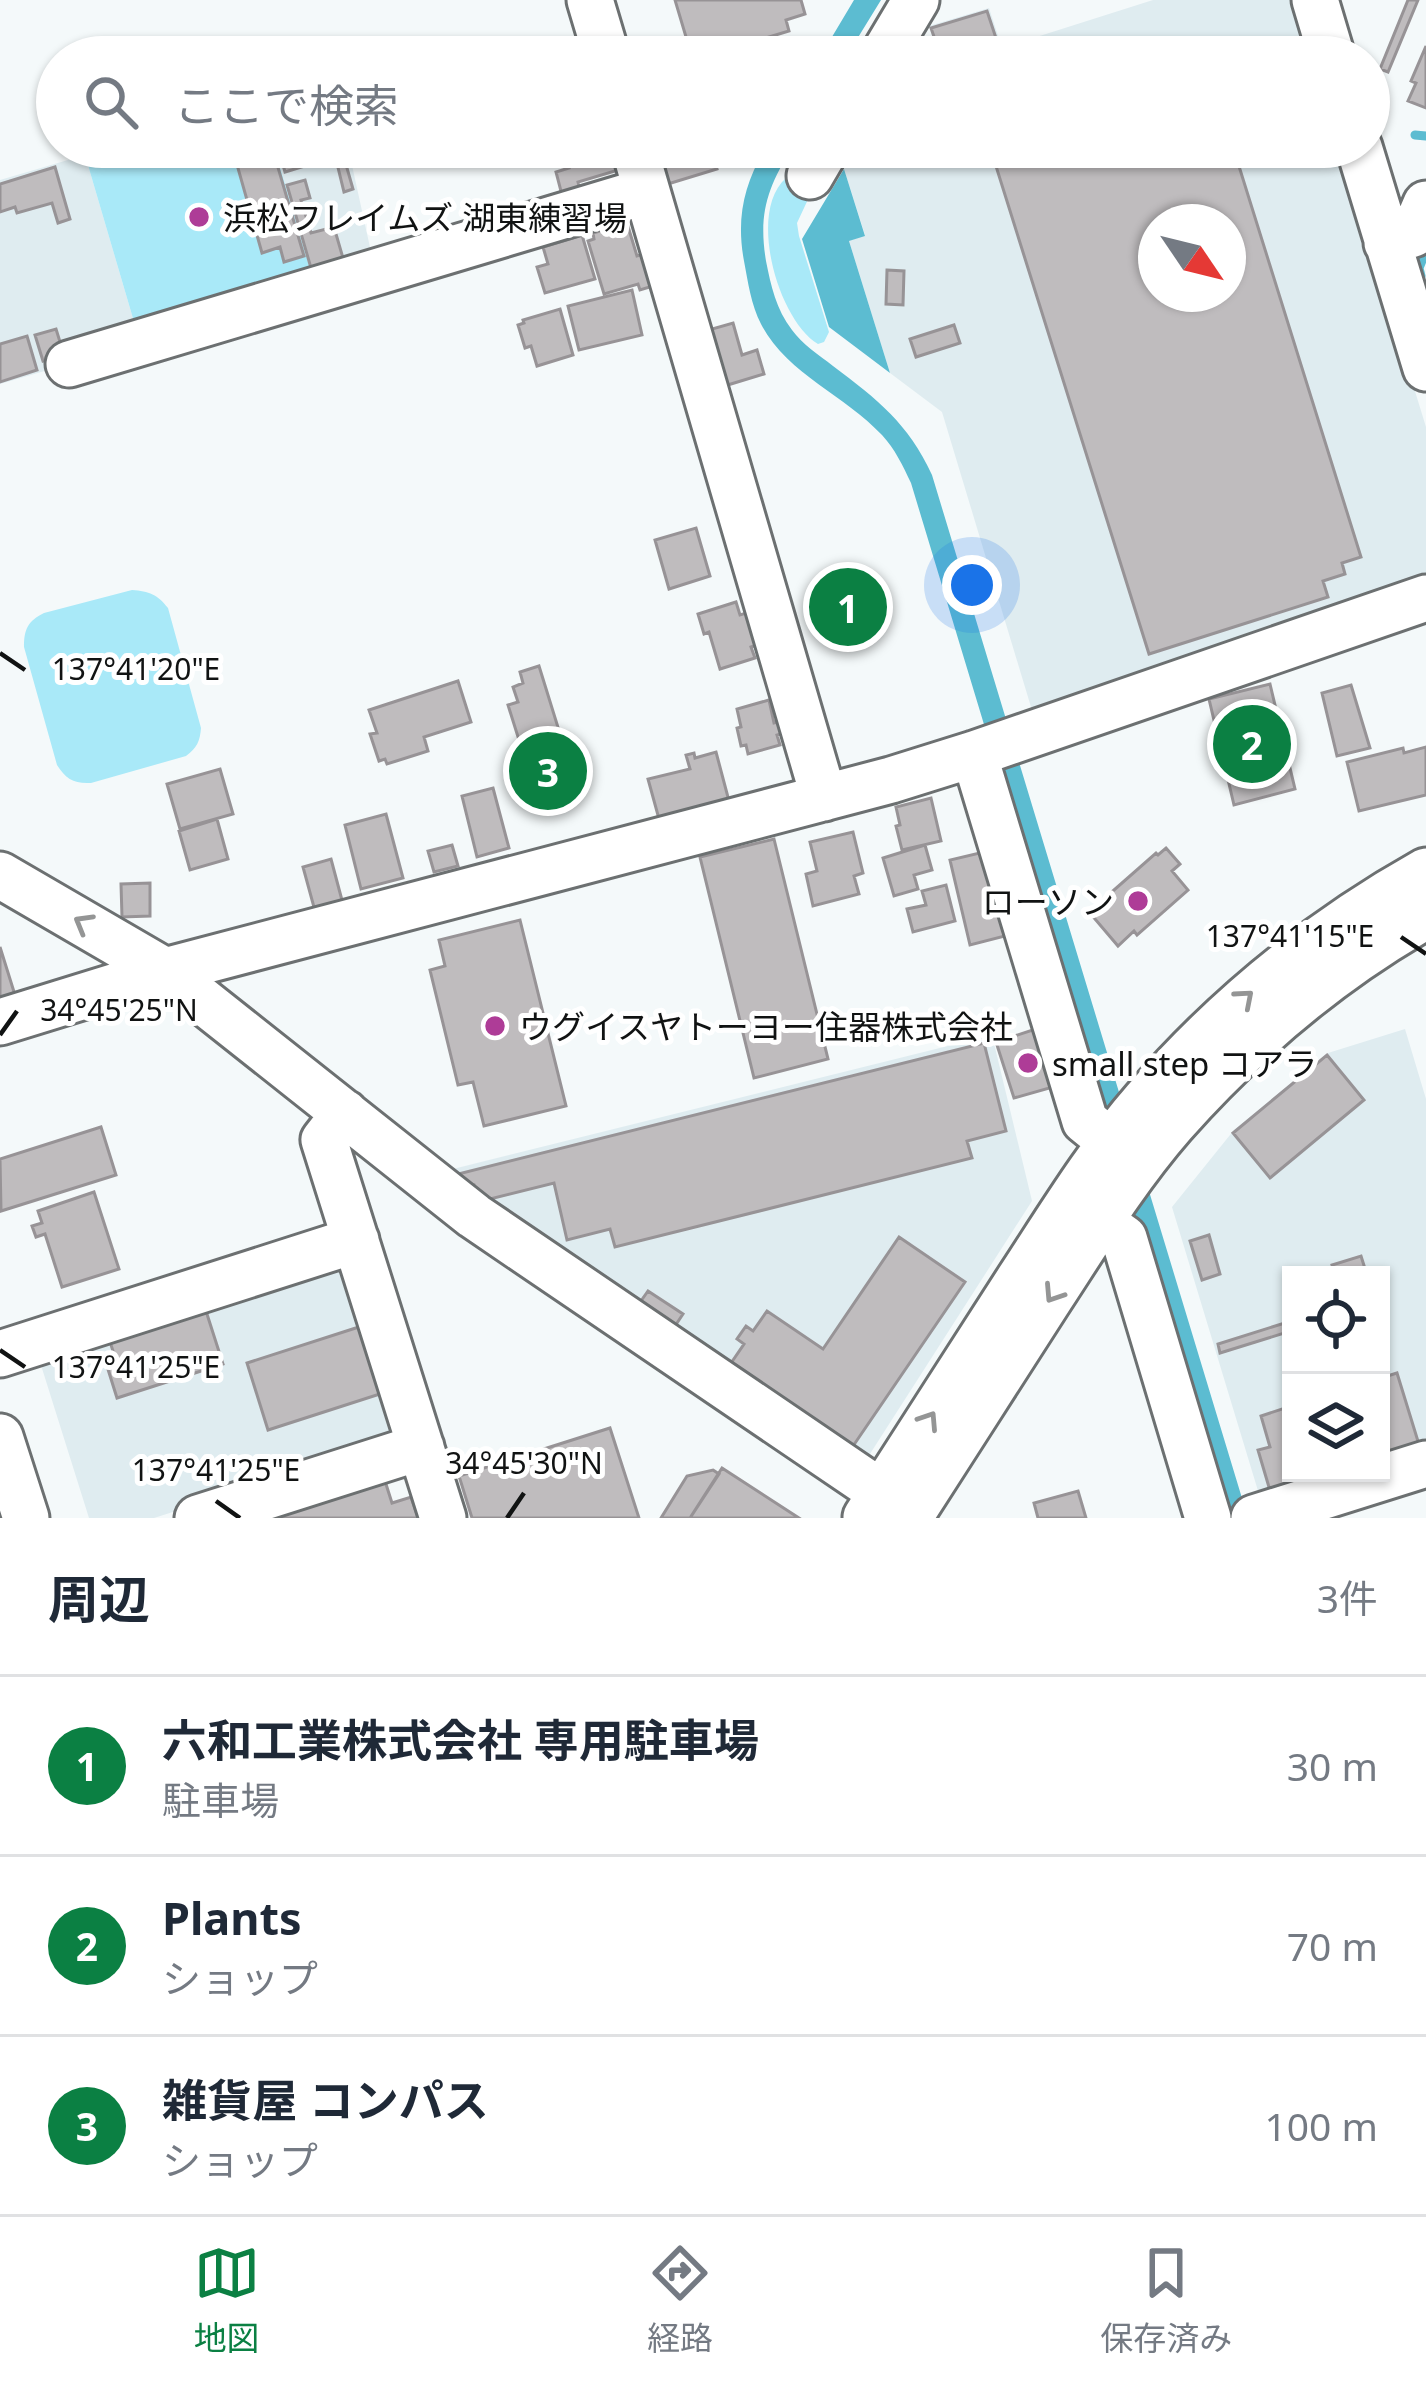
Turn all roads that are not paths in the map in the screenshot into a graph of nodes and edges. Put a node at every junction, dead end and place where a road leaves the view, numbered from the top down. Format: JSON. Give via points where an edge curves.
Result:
{"nodes":[{"id":1,"x":590,"y":0,"type":"edge"},
{"id":2,"x":916,"y":0,"type":"edge"},
{"id":3,"x":1315,"y":0,"type":"edge"},
{"id":4,"x":601,"y":36,"type":"edge"},
{"id":5,"x":895,"y":36,"type":"edge"},
{"id":6,"x":1326,"y":36,"type":"edge"},
{"id":7,"x":640,"y":168,"type":"edge"},
{"id":8,"x":1364,"y":168,"type":"edge"},
{"id":9,"x":646,"y":190,"type":"junction"},
{"id":10,"x":1426,"y":204,"type":"edge"},
{"id":11,"x":1387,"y":243,"type":"junction"},
{"id":12,"x":69,"y":364,"type":"dead end"},
{"id":13,"x":1426,"y":368,"type":"edge"},
{"id":14,"x":1426,"y":598,"type":"edge"},
{"id":15,"x":992,"y":748,"type":"junction"},
{"id":16,"x":824,"y":798,"type":"junction"},
{"id":17,"x":1426,"y":871,"type":"edge"},
{"id":18,"x":0,"y":874,"type":"edge"},
{"id":19,"x":1426,"y":916,"type":"edge"},
{"id":20,"x":165,"y":971,"type":"junction"},
{"id":21,"x":0,"y":1022,"type":"edge"},
{"id":22,"x":345,"y":1113,"type":"junction"},
{"id":23,"x":1119,"y":1139,"type":"junction"},
{"id":24,"x":1109,"y":1209,"type":"junction"},
{"id":25,"x":356,"y":1240,"type":"junction"},
{"id":26,"x":0,"y":1354,"type":"edge"},
{"id":27,"x":0,"y":1437,"type":"edge"},
{"id":28,"x":421,"y":1447,"type":"junction"},
{"id":29,"x":1426,"y":1464,"type":"edge"},
{"id":30,"x":890,"y":1512,"type":"edge"},
{"id":31,"x":1256,"y":1517,"type":"edge"},
{"id":32,"x":26,"y":1518,"type":"edge"},
{"id":33,"x":198,"y":1518,"type":"edge"},
{"id":34,"x":443,"y":1518,"type":"edge"},
{"id":35,"x":1208,"y":1518,"type":"edge"}],
"edges":[{"from":1,"to":4,"type":"street"},
{"from":2,"to":5,"type":"street"},
{"from":3,"to":6,"type":"street"},
{"from":7,"to":9,"type":"street"},
{"from":8,"to":11,"type":"street"},
{"from":9,"to":12,"type":"street"},
{"from":9,"to":16,"type":"street"},
{"from":10,"to":11,"type":"street","via":[[1413,234]]},
{"from":11,"to":13,"type":"street"},
{"from":14,"to":15,"type":"street"},
{"from":15,"to":16,"type":"street"},
{"from":15,"to":23,"type":"street","via":[[1085,1121]]},
{"from":16,"to":20,"type":"street"},
{"from":23,"to":17,"type":"street","one_way":true,"via":[[1233,1008],[1334,927]]},
{"from":20,"to":18,"type":"street","one_way":true},
{"from":19,"to":23,"type":"street","via":[[1355,960],[1213,1080]]},
{"from":20,"to":21,"type":"street"},
{"from":20,"to":22,"type":"street"},
{"from":22,"to":25,"type":"street","via":[[324,1140]]},
{"from":22,"to":30,"type":"street","via":[[474,1216]]},
{"from":23,"to":24,"type":"street"},
{"from":30,"to":23,"type":"street","one_way":true},
{"from":24,"to":30,"type":"street","one_way":true},
{"from":24,"to":35,"type":"street"},
{"from":25,"to":26,"type":"street"},
{"from":25,"to":28,"type":"street"},
{"from":27,"to":32,"type":"street"},
{"from":28,"to":33,"type":"street"},
{"from":28,"to":34,"type":"street"},
{"from":29,"to":31,"type":"street"}]}
